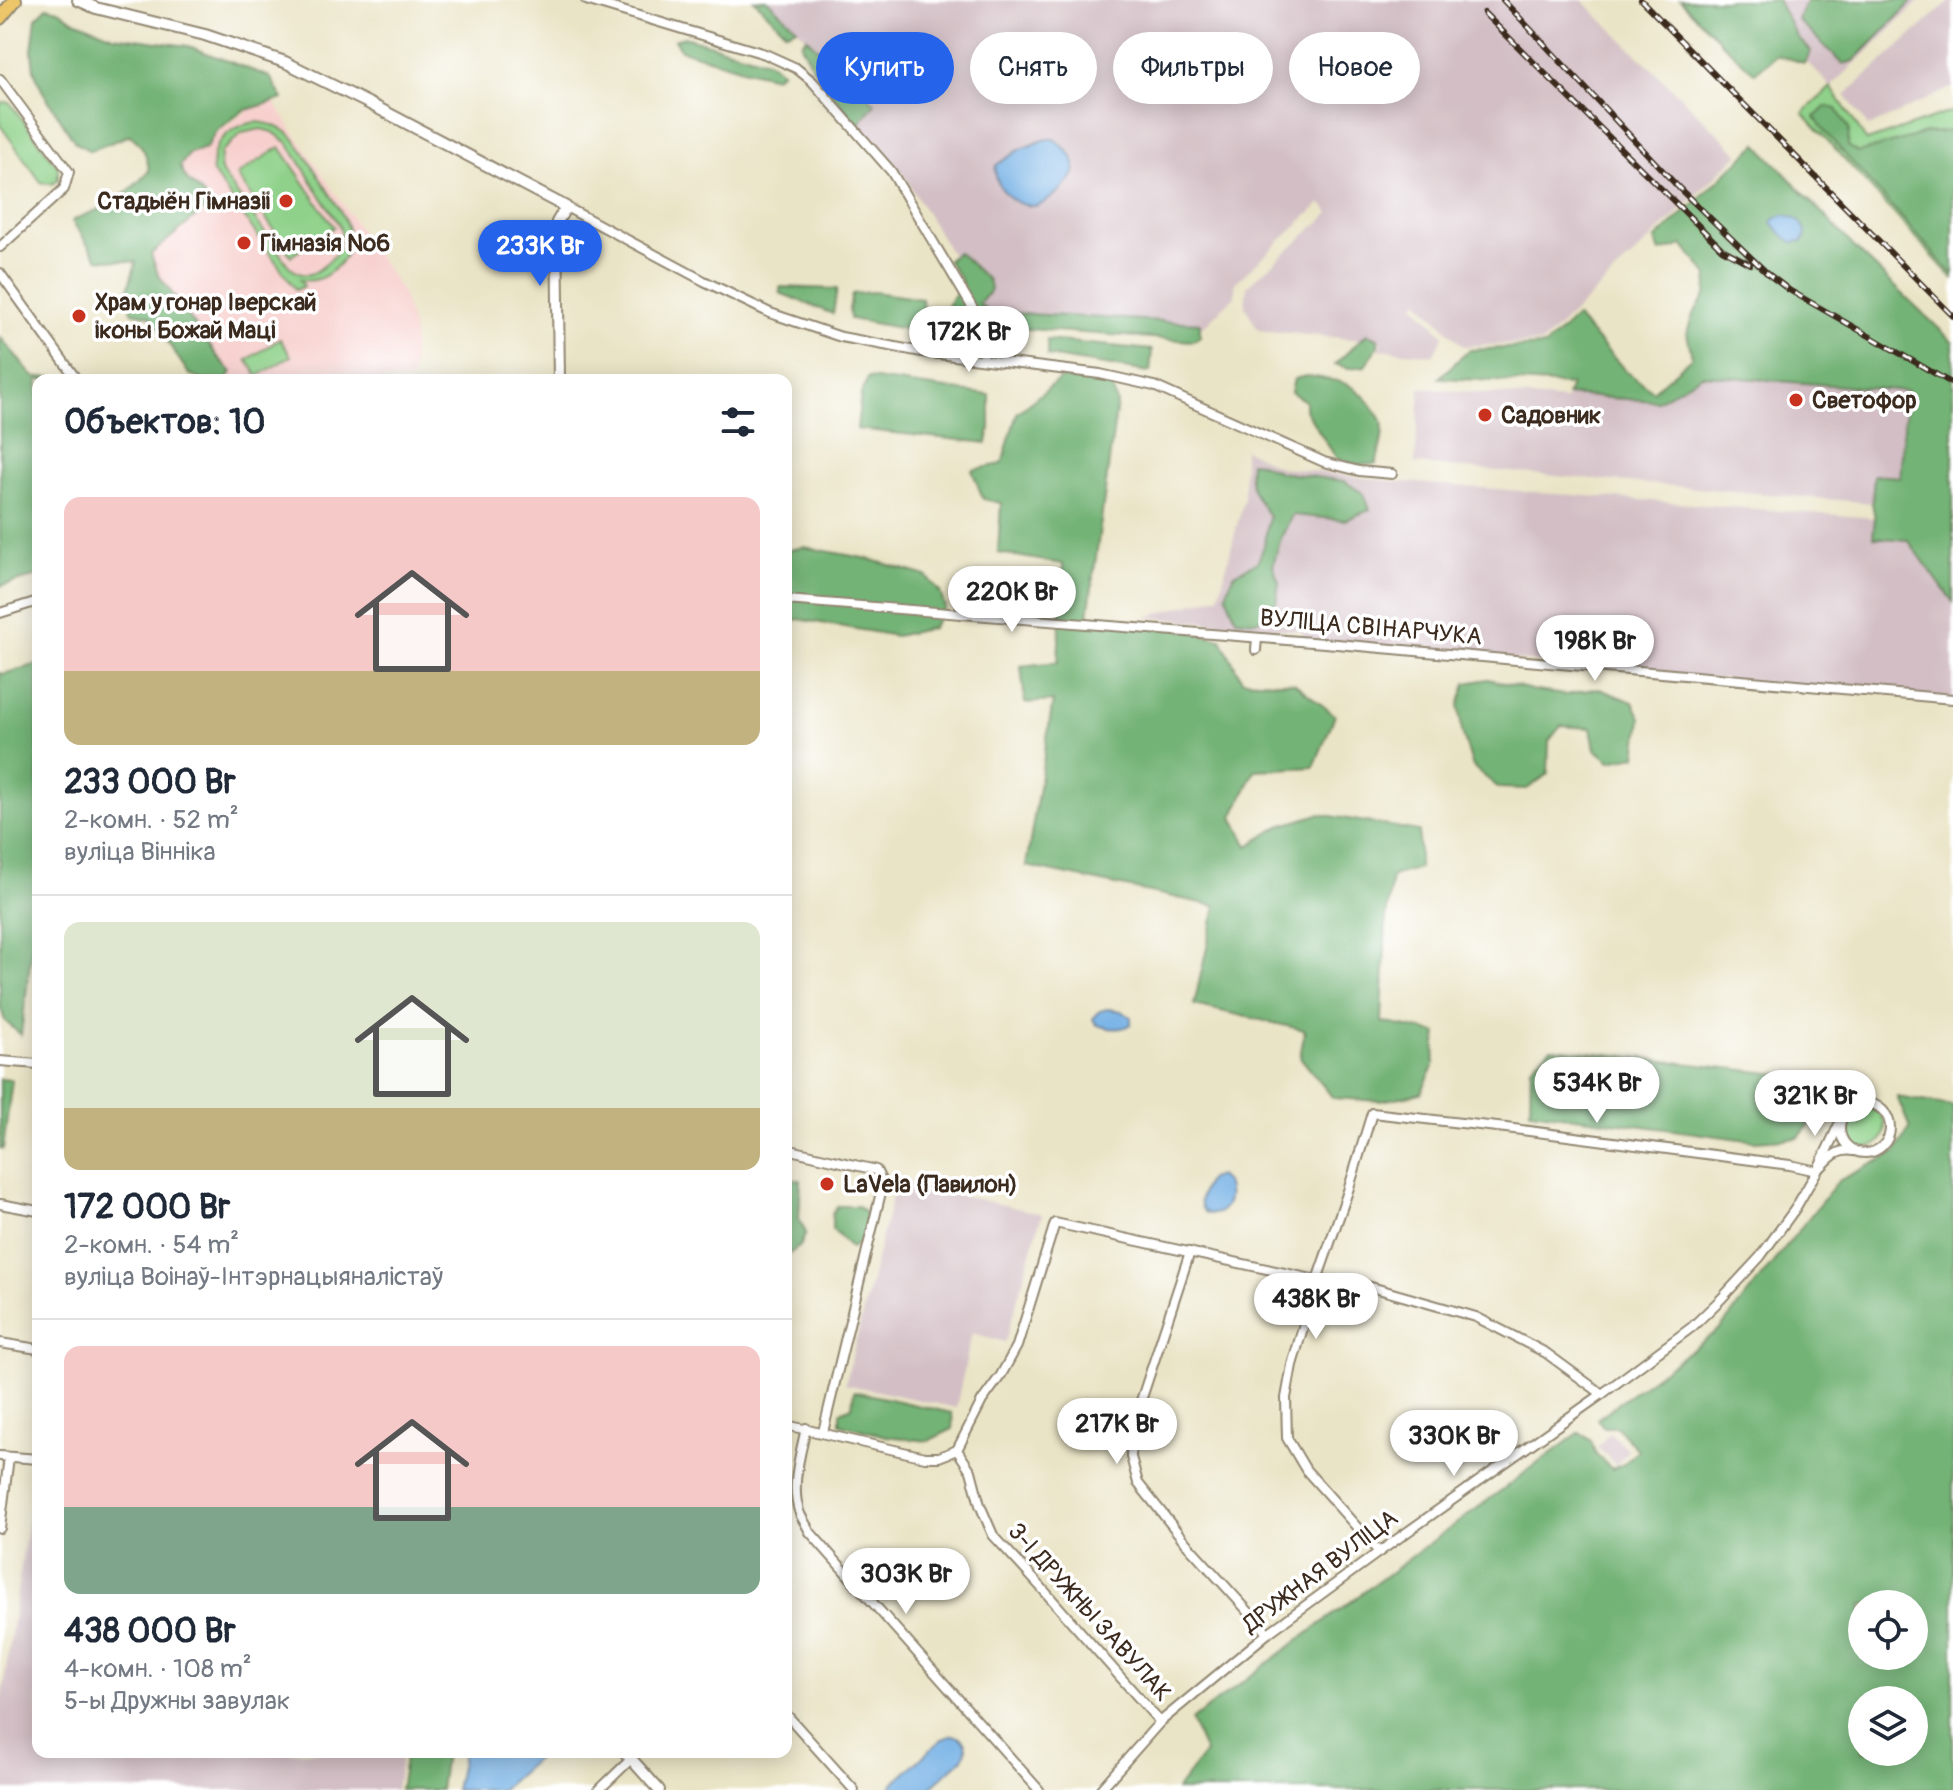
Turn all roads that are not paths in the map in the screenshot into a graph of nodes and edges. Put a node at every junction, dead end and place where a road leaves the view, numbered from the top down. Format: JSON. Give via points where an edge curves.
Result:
{"nodes":[{"id":1,"x":15,"y":0,"type":"edge"},
{"id":2,"x":78,"y":0,"type":"edge"},
{"id":3,"x":586,"y":0,"type":"edge"},
{"id":4,"x":0,"y":18,"type":"edge"},
{"id":5,"x":0,"y":79,"type":"edge"},
{"id":6,"x":566,"y":207,"type":"junction"},
{"id":7,"x":0,"y":247,"type":"edge"},
{"id":8,"x":0,"y":273,"type":"edge"},
{"id":9,"x":984,"y":359,"type":"junction"},
{"id":10,"x":73,"y":374,"type":"edge"},
{"id":11,"x":559,"y":374,"type":"edge"},
{"id":12,"x":1392,"y":474,"type":"dead end"},
{"id":13,"x":792,"y":600,"type":"edge"},
{"id":14,"x":32,"y":603,"type":"edge"},
{"id":15,"x":0,"y":613,"type":"edge"},
{"id":16,"x":1257,"y":638,"type":"junction"},
{"id":17,"x":1256,"y":650,"type":"dead end"},
{"id":18,"x":1953,"y":699,"type":"edge"},
{"id":19,"x":0,"y":1061,"type":"edge"},
{"id":20,"x":32,"y":1064,"type":"edge"},
{"id":21,"x":1841,"y":1120,"type":"junction"},
{"id":22,"x":792,"y":1150,"type":"edge"},
{"id":23,"x":1858,"y":1152,"type":"junction"},
{"id":24,"x":1817,"y":1171,"type":"junction"},
{"id":25,"x":0,"y":1204,"type":"edge"},
{"id":26,"x":32,"y":1210,"type":"edge"},
{"id":27,"x":1190,"y":1252,"type":"junction"},
{"id":28,"x":1317,"y":1280,"type":"junction"},
{"id":29,"x":0,"y":1343,"type":"edge"},
{"id":30,"x":32,"y":1348,"type":"edge"},
{"id":31,"x":1602,"y":1394,"type":"junction"},
{"id":32,"x":792,"y":1426,"type":"edge"},
{"id":33,"x":806,"y":1428,"type":"junction"},
{"id":34,"x":823,"y":1432,"type":"junction"},
{"id":35,"x":957,"y":1450,"type":"junction"},
{"id":36,"x":5,"y":1457,"type":"edge"},
{"id":37,"x":32,"y":1459,"type":"edge"},
{"id":38,"x":0,"y":1528,"type":"edge"},
{"id":39,"x":1379,"y":1552,"type":"junction"},
{"id":40,"x":1268,"y":1633,"type":"junction"},
{"id":41,"x":792,"y":1721,"type":"edge"},
{"id":42,"x":1160,"y":1722,"type":"junction"},
{"id":43,"x":626,"y":1758,"type":"edge"},
{"id":44,"x":631,"y":1758,"type":"edge"},
{"id":45,"x":599,"y":1790,"type":"edge"},
{"id":46,"x":659,"y":1790,"type":"edge"},
{"id":47,"x":854,"y":1790,"type":"edge"},
{"id":48,"x":1039,"y":1790,"type":"edge"},
{"id":49,"x":1100,"y":1790,"type":"edge"}],
"edges":[{"from":1,"to":4,"type":"main road"},
{"from":2,"to":6,"type":"street","via":[[285,62]]},
{"from":3,"to":9,"type":"street","via":[[765,54],[812,81],[891,171],[981,322]]},
{"from":5,"to":7,"type":"street","via":[[69,172],[64,189]]},
{"from":6,"to":9,"type":"street","via":[[770,313],[841,337]]},
{"from":6,"to":11,"type":"street","via":[[557,222]]},
{"from":8,"to":10,"type":"street"},
{"from":9,"to":12,"type":"street","via":[[1154,386],[1324,462]]},
{"from":13,"to":16,"type":"street","name":"ВУЛІЦА СВІНАРЧУКА"},
{"from":14,"to":15,"type":"street"},
{"from":16,"to":17,"type":"street"},
{"from":16,"to":18,"type":"street","name":"ВУЛІЦА СВІНАРЧУКА"},
{"from":19,"to":20,"type":"street"},
{"from":21,"to":23,"type":"street","via":[[1844,1143]]},
{"from":21,"to":23,"type":"street","via":[[1851,1107],[1866,1103],[1887,1115],[1890,1132],[1882,1147]]},
{"from":21,"to":24,"type":"street","name":"ДРУЖНАЯ ВУЛІЦА"},
{"from":22,"to":34,"type":"street","via":[[876,1170],[883,1184]]},
{"from":23,"to":24,"type":"street","via":[[1836,1153]]},
{"from":24,"to":28,"type":"street","via":[[1372,1113]]},
{"from":24,"to":31,"type":"street","name":"ДРУЖНАЯ ВУЛІЦА","via":[[1760,1257],[1721,1299]]},
{"from":25,"to":26,"type":"street"},
{"from":27,"to":28,"type":"street"},
{"from":27,"to":35,"type":"street","via":[[1055,1223],[1017,1346]]},
{"from":27,"to":40,"type":"street","via":[[1132,1428],[1131,1457],[1138,1483]]},
{"from":28,"to":31,"type":"street","via":[[1357,1283],[1476,1317],[1546,1353]]},
{"from":28,"to":39,"type":"street","via":[[1292,1365],[1287,1438],[1306,1470]]},
{"from":29,"to":30,"type":"street"},
{"from":31,"to":39,"type":"street","name":"ДРУЖНАЯ ВУЛІЦА"},
{"from":32,"to":33,"type":"street"},
{"from":33,"to":34,"type":"street"},
{"from":33,"to":48,"type":"street","via":[[796,1492],[810,1532]]},
{"from":34,"to":35,"type":"street","via":[[925,1457]]},
{"from":35,"to":42,"type":"street","name":"3-І ДРУЖНЫ ЗАВУЛАК","via":[[971,1471],[993,1535]]},
{"from":36,"to":37,"type":"street"},
{"from":36,"to":38,"type":"street"},
{"from":39,"to":40,"type":"street","name":"ДРУЖНАЯ ВУЛІЦА"},
{"from":40,"to":42,"type":"street","name":"ДРУЖНАЯ ВУЛІЦА"},
{"from":41,"to":47,"type":"street"},
{"from":42,"to":49,"type":"street","name":"ДРУЖНАЯ ВУЛІЦА"},
{"from":43,"to":45,"type":"street"},
{"from":44,"to":46,"type":"street"}]}
